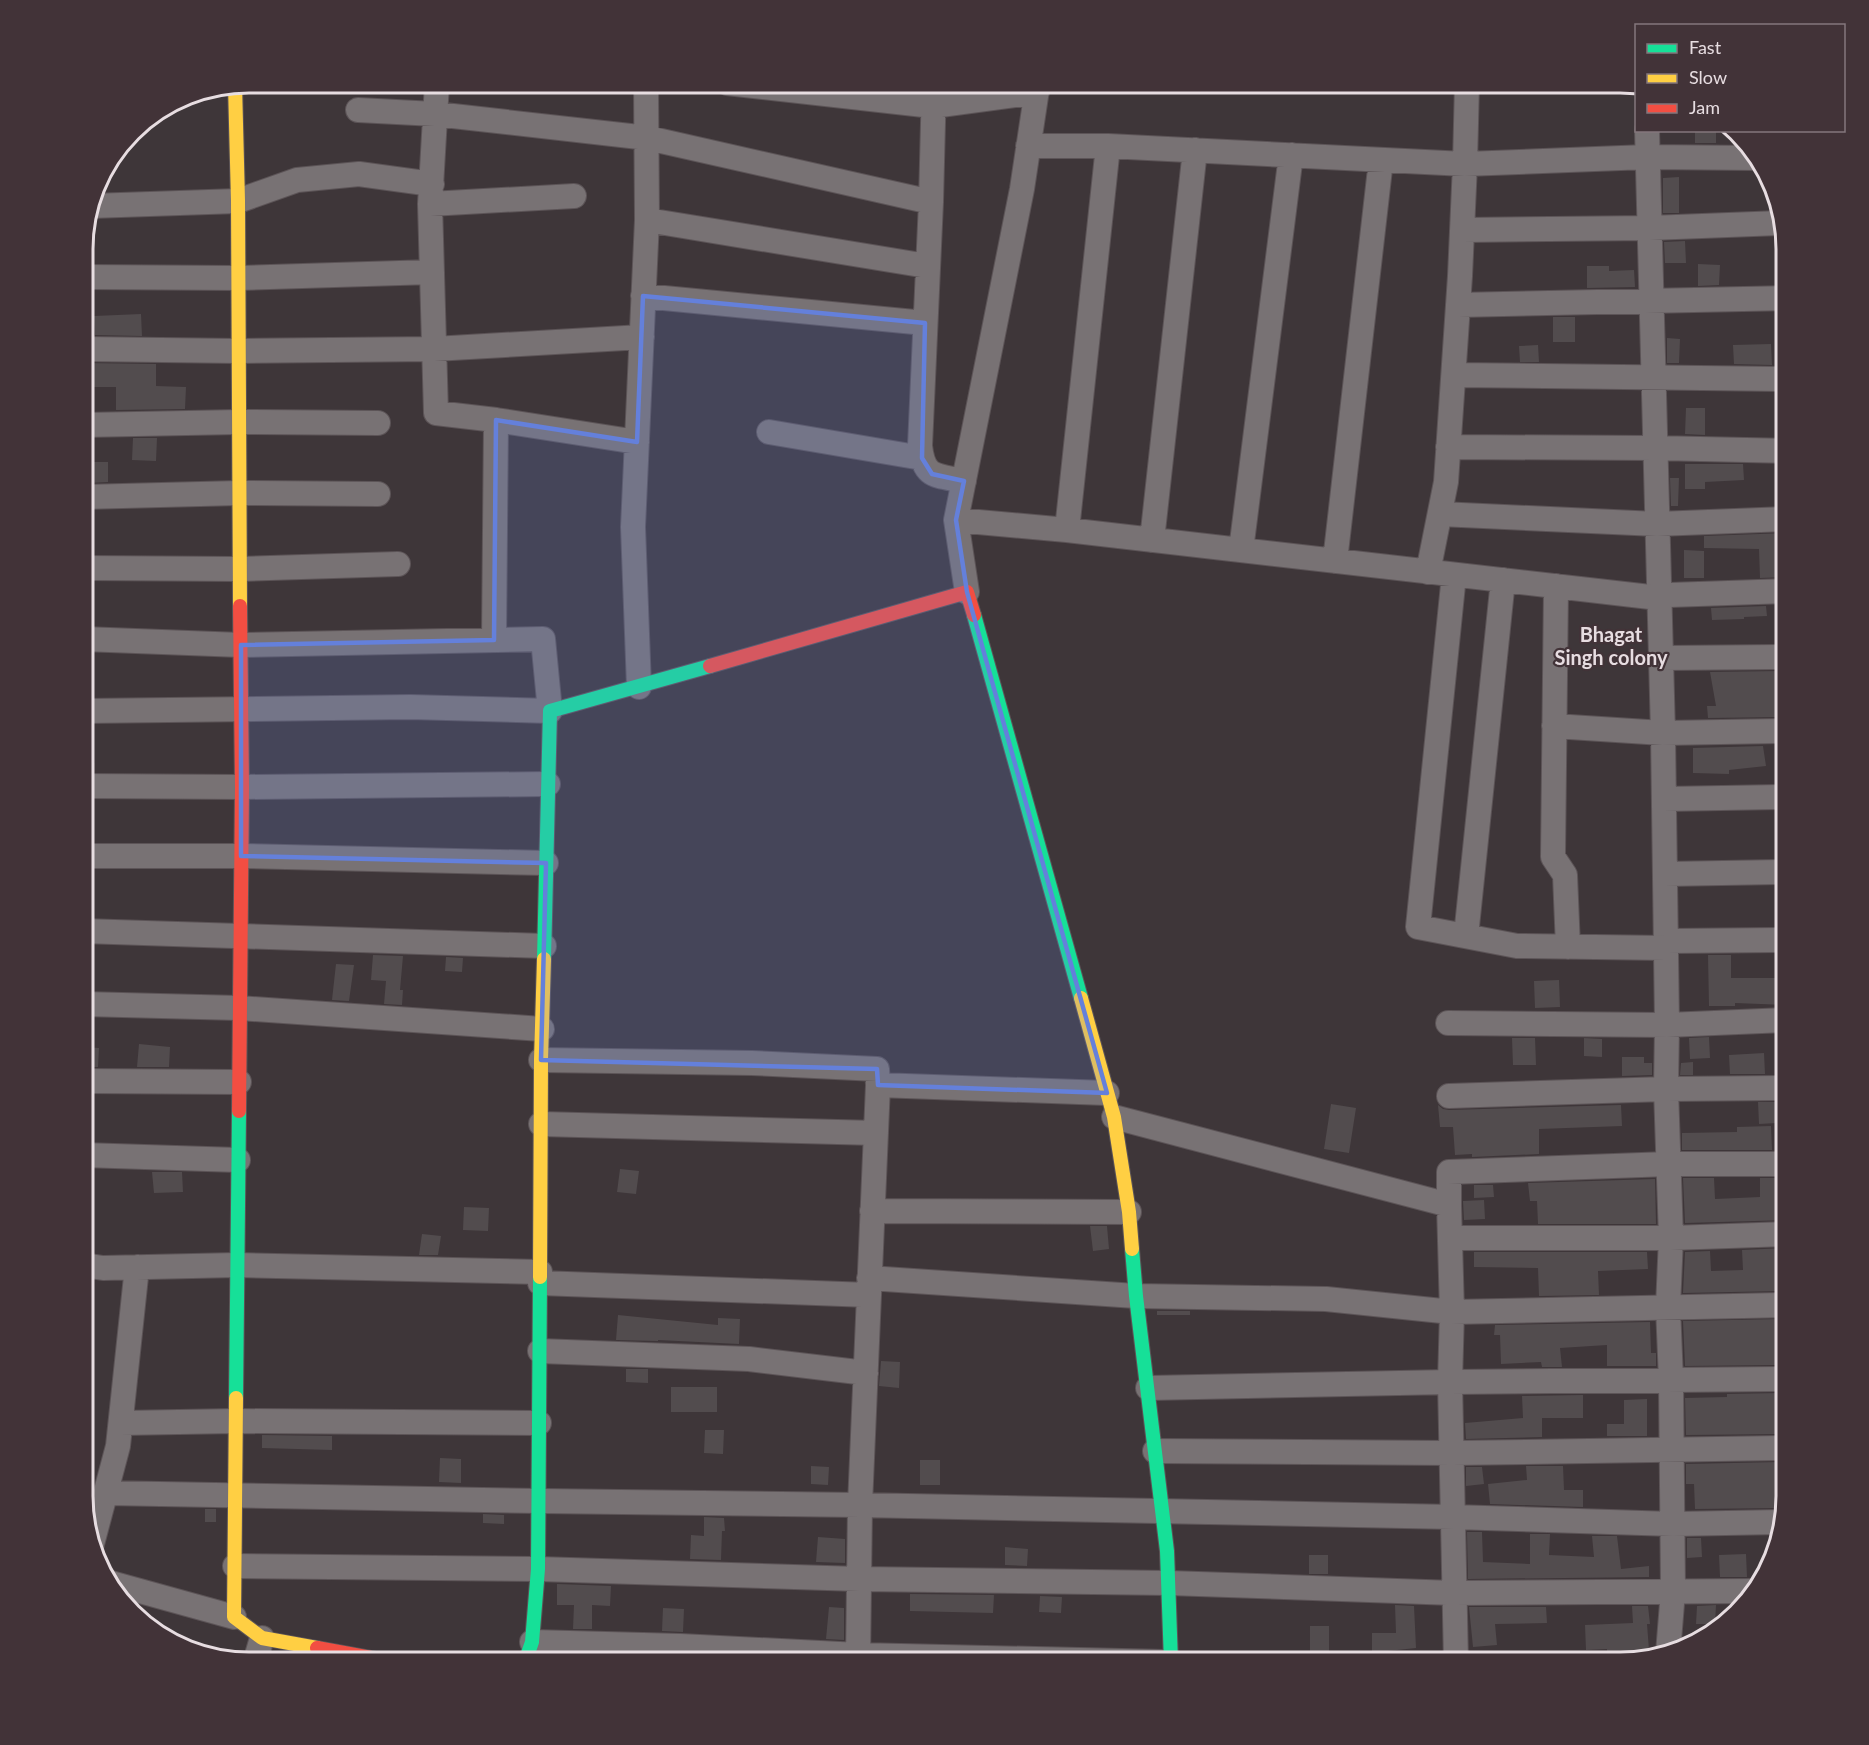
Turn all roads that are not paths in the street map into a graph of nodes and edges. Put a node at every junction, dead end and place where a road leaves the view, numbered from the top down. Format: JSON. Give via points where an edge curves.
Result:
{"nodes":[{"id":1,"x":436,"y":93,"type":"edge"},
{"id":2,"x":646,"y":93,"type":"edge"},
{"id":3,"x":915,"y":93,"type":"edge"},
{"id":4,"x":1036,"y":93,"type":"edge"},
{"id":5,"x":1467,"y":93,"type":"edge"},
{"id":6,"x":235,"y":94,"type":"edge"},
{"id":7,"x":934,"y":94,"type":"edge"},
{"id":8,"x":358,"y":110,"type":"dead end"},
{"id":9,"x":435,"y":114,"type":"junction"},
{"id":10,"x":1647,"y":132,"type":"edge"},
{"id":11,"x":648,"y":138,"type":"junction"},
{"id":12,"x":1028,"y":146,"type":"junction"},
{"id":13,"x":1108,"y":146,"type":"junction"},
{"id":14,"x":1195,"y":150,"type":"junction"},
{"id":15,"x":1291,"y":155,"type":"junction"},
{"id":16,"x":1647,"y":157,"type":"junction"},
{"id":17,"x":1747,"y":158,"type":"edge"},
{"id":18,"x":1381,"y":160,"type":"junction"},
{"id":19,"x":1466,"y":164,"type":"junction"},
{"id":20,"x":431,"y":194,"type":"junction"},
{"id":21,"x":574,"y":196,"type":"dead end"},
{"id":22,"x":238,"y":201,"type":"junction"},
{"id":23,"x":932,"y":202,"type":"junction"},
{"id":24,"x":99,"y":206,"type":"edge"},
{"id":25,"x":647,"y":220,"type":"junction"},
{"id":26,"x":1774,"y":223,"type":"edge"},
{"id":27,"x":1650,"y":228,"type":"junction"},
{"id":28,"x":1463,"y":230,"type":"junction"},
{"id":29,"x":927,"y":266,"type":"junction"},
{"id":30,"x":432,"y":272,"type":"junction"},
{"id":31,"x":93,"y":277,"type":"edge"},
{"id":32,"x":239,"y":278,"type":"junction"},
{"id":33,"x":643,"y":296,"type":"junction"},
{"id":34,"x":1776,"y":298,"type":"edge"},
{"id":35,"x":1652,"y":300,"type":"junction"},
{"id":36,"x":1458,"y":305,"type":"junction"},
{"id":37,"x":925,"y":323,"type":"junction"},
{"id":38,"x":642,"y":337,"type":"junction"},
{"id":39,"x":93,"y":349,"type":"edge"},
{"id":40,"x":434,"y":349,"type":"junction"},
{"id":41,"x":239,"y":351,"type":"junction"},
{"id":42,"x":1454,"y":375,"type":"junction"},
{"id":43,"x":1654,"y":377,"type":"junction"},
{"id":44,"x":1776,"y":379,"type":"edge"},
{"id":45,"x":496,"y":420,"type":"junction"},
{"id":46,"x":239,"y":422,"type":"junction"},
{"id":47,"x":378,"y":423,"type":"dead end"},
{"id":48,"x":93,"y":425,"type":"edge"},
{"id":49,"x":769,"y":432,"type":"dead end"},
{"id":50,"x":637,"y":442,"type":"junction"},
{"id":51,"x":1448,"y":447,"type":"junction"},
{"id":52,"x":1655,"y":448,"type":"junction"},
{"id":53,"x":1776,"y":451,"type":"edge"},
{"id":54,"x":922,"y":458,"type":"junction"},
{"id":55,"x":964,"y":481,"type":"junction"},
{"id":56,"x":239,"y":493,"type":"junction"},
{"id":57,"x":378,"y":494,"type":"dead end"},
{"id":58,"x":93,"y":496,"type":"edge"},
{"id":59,"x":1440,"y":514,"type":"junction"},
{"id":60,"x":1776,"y":519,"type":"edge"},
{"id":61,"x":956,"y":520,"type":"junction"},
{"id":62,"x":1657,"y":524,"type":"junction"},
{"id":63,"x":1067,"y":530,"type":"junction"},
{"id":64,"x":1152,"y":540,"type":"junction"},
{"id":65,"x":1240,"y":550,"type":"junction"},
{"id":66,"x":1335,"y":561,"type":"junction"},
{"id":67,"x":398,"y":564,"type":"dead end"},
{"id":68,"x":93,"y":568,"type":"edge"},
{"id":69,"x":240,"y":569,"type":"junction"},
{"id":70,"x":1428,"y":572,"type":"junction"},
{"id":71,"x":1454,"y":575,"type":"junction"},
{"id":72,"x":1503,"y":580,"type":"junction"},
{"id":73,"x":1556,"y":586,"type":"junction"},
{"id":74,"x":1776,"y":591,"type":"edge"},
{"id":75,"x":967,"y":592,"type":"junction"},
{"id":76,"x":1659,"y":598,"type":"junction"},
{"id":77,"x":93,"y":639,"type":"edge"},
{"id":78,"x":494,"y":640,"type":"junction"},
{"id":79,"x":241,"y":645,"type":"junction"},
{"id":80,"x":1776,"y":657,"type":"edge"},
{"id":81,"x":1661,"y":658,"type":"junction"},
{"id":82,"x":639,"y":687,"type":"junction"},
{"id":83,"x":240,"y":709,"type":"junction"},
{"id":84,"x":93,"y":711,"type":"edge"},
{"id":85,"x":549,"y":711,"type":"junction"},
{"id":86,"x":1554,"y":726,"type":"junction"},
{"id":87,"x":1776,"y":731,"type":"edge"},
{"id":88,"x":1663,"y":733,"type":"junction"},
{"id":89,"x":548,"y":784,"type":"junction"},
{"id":90,"x":93,"y":786,"type":"edge"},
{"id":91,"x":242,"y":787,"type":"junction"},
{"id":92,"x":1776,"y":797,"type":"edge"},
{"id":93,"x":1664,"y":799,"type":"junction"},
{"id":94,"x":93,"y":856,"type":"edge"},
{"id":95,"x":241,"y":856,"type":"junction"},
{"id":96,"x":546,"y":863,"type":"junction"},
{"id":97,"x":1776,"y":872,"type":"edge"},
{"id":98,"x":1665,"y":874,"type":"junction"},
{"id":99,"x":93,"y":931,"type":"edge"},
{"id":100,"x":240,"y":936,"type":"junction"},
{"id":101,"x":1466,"y":936,"type":"junction"},
{"id":102,"x":1776,"y":940,"type":"edge"},
{"id":103,"x":1666,"y":945,"type":"junction"},
{"id":104,"x":544,"y":946,"type":"junction"},
{"id":105,"x":1568,"y":946,"type":"junction"},
{"id":106,"x":93,"y":1004,"type":"edge"},
{"id":107,"x":239,"y":1008,"type":"junction"},
{"id":108,"x":1776,"y":1020,"type":"edge"},
{"id":109,"x":1448,"y":1023,"type":"dead end"},
{"id":110,"x":1667,"y":1025,"type":"junction"},
{"id":111,"x":542,"y":1029,"type":"junction"},
{"id":112,"x":542,"y":1060,"type":"junction"},
{"id":113,"x":93,"y":1081,"type":"edge"},
{"id":114,"x":239,"y":1082,"type":"junction"},
{"id":115,"x":878,"y":1085,"type":"junction"},
{"id":116,"x":1776,"y":1088,"type":"edge"},
{"id":117,"x":1666,"y":1089,"type":"junction"},
{"id":118,"x":1107,"y":1093,"type":"junction"},
{"id":119,"x":1449,"y":1096,"type":"dead end"},
{"id":120,"x":1114,"y":1117,"type":"junction"},
{"id":121,"x":541,"y":1124,"type":"junction"},
{"id":122,"x":876,"y":1132,"type":"junction"},
{"id":123,"x":93,"y":1155,"type":"edge"},
{"id":124,"x":238,"y":1160,"type":"junction"},
{"id":125,"x":1669,"y":1164,"type":"junction"},
{"id":126,"x":1776,"y":1164,"type":"edge"},
{"id":127,"x":1449,"y":1205,"type":"junction"},
{"id":128,"x":872,"y":1211,"type":"junction"},
{"id":129,"x":1129,"y":1212,"type":"junction"},
{"id":130,"x":1776,"y":1234,"type":"edge"},
{"id":131,"x":1450,"y":1238,"type":"junction"},
{"id":132,"x":1671,"y":1238,"type":"junction"},
{"id":133,"x":237,"y":1265,"type":"junction"},
{"id":134,"x":93,"y":1266,"type":"edge"},
{"id":135,"x":137,"y":1267,"type":"junction"},
{"id":136,"x":540,"y":1277,"type":"junction"},
{"id":137,"x":869,"y":1287,"type":"junction"},
{"id":138,"x":1136,"y":1296,"type":"junction"},
{"id":139,"x":1776,"y":1305,"type":"edge"},
{"id":140,"x":1668,"y":1307,"type":"junction"},
{"id":141,"x":1452,"y":1312,"type":"junction"},
{"id":142,"x":540,"y":1351,"type":"junction"},
{"id":143,"x":866,"y":1373,"type":"junction"},
{"id":144,"x":1776,"y":1379,"type":"edge"},
{"id":145,"x":1671,"y":1380,"type":"junction"},
{"id":146,"x":1450,"y":1383,"type":"junction"},
{"id":147,"x":1148,"y":1388,"type":"junction"},
{"id":148,"x":236,"y":1421,"type":"junction"},
{"id":149,"x":121,"y":1423,"type":"junction"},
{"id":150,"x":539,"y":1423,"type":"junction"},
{"id":151,"x":1776,"y":1448,"type":"edge"},
{"id":152,"x":1671,"y":1450,"type":"junction"},
{"id":153,"x":1155,"y":1451,"type":"junction"},
{"id":154,"x":1452,"y":1453,"type":"junction"},
{"id":155,"x":236,"y":1496,"type":"junction"},
{"id":156,"x":97,"y":1500,"type":"edge"},
{"id":157,"x":540,"y":1501,"type":"junction"},
{"id":158,"x":860,"y":1505,"type":"junction"},
{"id":159,"x":1162,"y":1511,"type":"junction"},
{"id":160,"x":1453,"y":1517,"type":"junction"},
{"id":161,"x":95,"y":1519,"type":"edge"},
{"id":162,"x":1774,"y":1522,"type":"edge"},
{"id":163,"x":1673,"y":1524,"type":"junction"},
{"id":164,"x":235,"y":1566,"type":"junction"},
{"id":165,"x":538,"y":1569,"type":"junction"},
{"id":166,"x":859,"y":1579,"type":"junction"},
{"id":167,"x":1168,"y":1583,"type":"junction"},
{"id":168,"x":121,"y":1586,"type":"edge"},
{"id":169,"x":1673,"y":1591,"type":"junction"},
{"id":170,"x":1744,"y":1591,"type":"edge"},
{"id":171,"x":1454,"y":1593,"type":"junction"},
{"id":172,"x":234,"y":1617,"type":"junction"},
{"id":173,"x":262,"y":1638,"type":"junction"},
{"id":174,"x":1669,"y":1644,"type":"edge"},
{"id":175,"x":258,"y":1652,"type":"edge"},
{"id":176,"x":338,"y":1652,"type":"edge"},
{"id":177,"x":529,"y":1652,"type":"edge"},
{"id":178,"x":762,"y":1652,"type":"edge"},
{"id":179,"x":859,"y":1652,"type":"edge"},
{"id":180,"x":1171,"y":1652,"type":"edge"},
{"id":181,"x":1456,"y":1652,"type":"edge"}],
"edges":[{"from":1,"to":9,"type":"street"},
{"from":2,"to":11,"type":"street"},
{"from":3,"to":7,"type":"street"},
{"from":4,"to":12,"type":"street"},
{"from":5,"to":19,"type":"street"},
{"from":6,"to":22,"type":"street"},
{"from":7,"to":23,"type":"street"},
{"from":8,"to":9,"type":"street"},
{"from":9,"to":11,"type":"street"},
{"from":9,"to":20,"type":"street"},
{"from":10,"to":16,"type":"street"},
{"from":11,"to":23,"type":"street"},
{"from":11,"to":25,"type":"street"},
{"from":12,"to":13,"type":"street"},
{"from":12,"to":55,"type":"street"},
{"from":13,"to":14,"type":"street"},
{"from":13,"to":63,"type":"street"},
{"from":14,"to":15,"type":"street"},
{"from":14,"to":64,"type":"street"},
{"from":15,"to":18,"type":"street"},
{"from":15,"to":65,"type":"street"},
{"from":16,"to":17,"type":"street"},
{"from":16,"to":19,"type":"street"},
{"from":16,"to":27,"type":"street"},
{"from":18,"to":19,"type":"street"},
{"from":18,"to":66,"type":"street"},
{"from":19,"to":28,"type":"street"},
{"from":20,"to":21,"type":"street"},
{"from":20,"to":22,"type":"street","via":[[359,174],[297,180]]},
{"from":20,"to":30,"type":"street"},
{"from":22,"to":24,"type":"street"},
{"from":22,"to":32,"type":"street"},
{"from":23,"to":29,"type":"street"},
{"from":25,"to":29,"type":"street"},
{"from":25,"to":33,"type":"street"},
{"from":26,"to":27,"type":"street"},
{"from":27,"to":28,"type":"street"},
{"from":27,"to":35,"type":"street"},
{"from":28,"to":36,"type":"street"},
{"from":29,"to":37,"type":"street"},
{"from":30,"to":32,"type":"street"},
{"from":30,"to":40,"type":"street"},
{"from":31,"to":32,"type":"street"},
{"from":32,"to":41,"type":"street"},
{"from":33,"to":37,"type":"street"},
{"from":33,"to":38,"type":"street"},
{"from":34,"to":35,"type":"street"},
{"from":35,"to":36,"type":"street"},
{"from":35,"to":43,"type":"street"},
{"from":36,"to":42,"type":"street"},
{"from":37,"to":54,"type":"street"},
{"from":38,"to":40,"type":"street"},
{"from":38,"to":50,"type":"street"},
{"from":39,"to":41,"type":"street"},
{"from":40,"to":41,"type":"street"},
{"from":40,"to":45,"type":"street","via":[[435,413]]},
{"from":41,"to":46,"type":"street"},
{"from":42,"to":43,"type":"street"},
{"from":42,"to":51,"type":"street"},
{"from":43,"to":44,"type":"street"},
{"from":43,"to":52,"type":"street"},
{"from":45,"to":50,"type":"street"},
{"from":45,"to":78,"type":"street"},
{"from":46,"to":47,"type":"street"},
{"from":46,"to":48,"type":"street"},
{"from":46,"to":56,"type":"street"},
{"from":49,"to":54,"type":"street"},
{"from":50,"to":82,"type":"street","via":[[633,527]]},
{"from":51,"to":52,"type":"street"},
{"from":51,"to":59,"type":"street"},
{"from":52,"to":53,"type":"street"},
{"from":52,"to":62,"type":"street"},
{"from":54,"to":55,"type":"street","via":[[932,474]]},
{"from":55,"to":61,"type":"street"},
{"from":56,"to":57,"type":"street"},
{"from":56,"to":58,"type":"street"},
{"from":56,"to":69,"type":"street"},
{"from":59,"to":62,"type":"street"},
{"from":59,"to":70,"type":"street"},
{"from":60,"to":62,"type":"street"},
{"from":61,"to":63,"type":"street"},
{"from":61,"to":75,"type":"street"},
{"from":62,"to":76,"type":"street"},
{"from":63,"to":64,"type":"street"},
{"from":64,"to":65,"type":"street"},
{"from":65,"to":66,"type":"street"},
{"from":66,"to":70,"type":"street"},
{"from":67,"to":69,"type":"street"},
{"from":68,"to":69,"type":"street"},
{"from":69,"to":79,"type":"street"},
{"from":70,"to":71,"type":"street"},
{"from":71,"to":72,"type":"street"},
{"from":71,"to":101,"type":"street","via":[[1418,927]]},
{"from":72,"to":73,"type":"street"},
{"from":72,"to":101,"type":"street"},
{"from":73,"to":76,"type":"street"},
{"from":73,"to":86,"type":"street"},
{"from":74,"to":76,"type":"street"},
{"from":75,"to":82,"type":"street"},
{"from":75,"to":118,"type":"street"},
{"from":76,"to":81,"type":"street"},
{"from":77,"to":79,"type":"street"},
{"from":78,"to":79,"type":"street"},
{"from":78,"to":85,"type":"street","via":[[543,639]]},
{"from":79,"to":83,"type":"street"},
{"from":80,"to":81,"type":"street"},
{"from":81,"to":88,"type":"street"},
{"from":82,"to":85,"type":"street"},
{"from":83,"to":84,"type":"street"},
{"from":83,"to":85,"type":"street","via":[[410,706]]},
{"from":83,"to":91,"type":"street"},
{"from":85,"to":89,"type":"street"},
{"from":86,"to":88,"type":"street"},
{"from":86,"to":105,"type":"street","via":[[1553,858],[1565,875]]},
{"from":87,"to":88,"type":"street"},
{"from":88,"to":93,"type":"street"},
{"from":89,"to":91,"type":"street"},
{"from":89,"to":96,"type":"street"},
{"from":90,"to":91,"type":"street"},
{"from":91,"to":95,"type":"street"},
{"from":92,"to":93,"type":"street"},
{"from":93,"to":98,"type":"street"},
{"from":94,"to":95,"type":"street"},
{"from":95,"to":96,"type":"street"},
{"from":95,"to":100,"type":"street"},
{"from":96,"to":104,"type":"street"},
{"from":97,"to":98,"type":"street"},
{"from":98,"to":103,"type":"street"},
{"from":99,"to":100,"type":"street"},
{"from":100,"to":104,"type":"street"},
{"from":100,"to":107,"type":"street"},
{"from":101,"to":105,"type":"street","via":[[1517,946]]},
{"from":102,"to":103,"type":"street"},
{"from":103,"to":105,"type":"street"},
{"from":103,"to":110,"type":"street"},
{"from":104,"to":111,"type":"street"},
{"from":106,"to":107,"type":"street"},
{"from":107,"to":111,"type":"street"},
{"from":107,"to":114,"type":"street"},
{"from":108,"to":110,"type":"street"},
{"from":109,"to":110,"type":"street"},
{"from":110,"to":117,"type":"street"},
{"from":111,"to":112,"type":"street"},
{"from":112,"to":115,"type":"street","via":[[877,1069]]},
{"from":112,"to":121,"type":"street"},
{"from":113,"to":114,"type":"street"},
{"from":114,"to":124,"type":"street"},
{"from":115,"to":118,"type":"street"},
{"from":115,"to":122,"type":"street"},
{"from":116,"to":117,"type":"street"},
{"from":117,"to":119,"type":"street"},
{"from":117,"to":125,"type":"street"},
{"from":118,"to":120,"type":"street"},
{"from":120,"to":127,"type":"street"},
{"from":120,"to":129,"type":"street"},
{"from":121,"to":122,"type":"street"},
{"from":121,"to":136,"type":"street"},
{"from":122,"to":128,"type":"street"},
{"from":123,"to":124,"type":"street"},
{"from":124,"to":133,"type":"street"},
{"from":125,"to":126,"type":"street"},
{"from":125,"to":127,"type":"street","via":[[1449,1172]]},
{"from":125,"to":132,"type":"street"},
{"from":127,"to":131,"type":"street"},
{"from":128,"to":129,"type":"street"},
{"from":128,"to":137,"type":"street"},
{"from":129,"to":138,"type":"street"},
{"from":130,"to":132,"type":"street"},
{"from":131,"to":132,"type":"street"},
{"from":131,"to":141,"type":"street"},
{"from":132,"to":140,"type":"street"},
{"from":133,"to":135,"type":"street"},
{"from":133,"to":136,"type":"street"},
{"from":133,"to":148,"type":"street"},
{"from":134,"to":135,"type":"street"},
{"from":135,"to":149,"type":"street"},
{"from":136,"to":137,"type":"street"},
{"from":136,"to":142,"type":"street"},
{"from":137,"to":138,"type":"street"},
{"from":137,"to":143,"type":"street"},
{"from":138,"to":141,"type":"street","via":[[1326,1299]]},
{"from":138,"to":147,"type":"street"},
{"from":139,"to":140,"type":"street"},
{"from":140,"to":141,"type":"street"},
{"from":140,"to":145,"type":"street"},
{"from":141,"to":146,"type":"street"},
{"from":142,"to":143,"type":"street","via":[[749,1359]]},
{"from":142,"to":150,"type":"street"},
{"from":143,"to":158,"type":"street"},
{"from":144,"to":145,"type":"street"},
{"from":145,"to":146,"type":"street"},
{"from":145,"to":152,"type":"street"},
{"from":146,"to":147,"type":"street"},
{"from":146,"to":154,"type":"street"},
{"from":147,"to":153,"type":"street"},
{"from":148,"to":149,"type":"street"},
{"from":148,"to":150,"type":"street"},
{"from":148,"to":155,"type":"street"},
{"from":149,"to":156,"type":"street","via":[[118,1446]]},
{"from":150,"to":157,"type":"street"},
{"from":151,"to":152,"type":"street"},
{"from":152,"to":154,"type":"street"},
{"from":152,"to":163,"type":"street"},
{"from":153,"to":154,"type":"street"},
{"from":153,"to":159,"type":"street"},
{"from":154,"to":160,"type":"street"},
{"from":155,"to":156,"type":"street"},
{"from":155,"to":157,"type":"street"},
{"from":155,"to":164,"type":"street"},
{"from":156,"to":161,"type":"street"},
{"from":157,"to":158,"type":"street"},
{"from":157,"to":165,"type":"street"},
{"from":158,"to":159,"type":"street"},
{"from":158,"to":166,"type":"street"},
{"from":159,"to":160,"type":"street"},
{"from":159,"to":167,"type":"street"},
{"from":160,"to":163,"type":"street"},
{"from":160,"to":171,"type":"street"},
{"from":162,"to":163,"type":"street"},
{"from":163,"to":169,"type":"street"},
{"from":164,"to":165,"type":"street"},
{"from":164,"to":172,"type":"street"},
{"from":165,"to":166,"type":"street"},
{"from":165,"to":177,"type":"street"},
{"from":166,"to":167,"type":"street"},
{"from":166,"to":179,"type":"street"},
{"from":167,"to":171,"type":"street"},
{"from":167,"to":180,"type":"street"},
{"from":168,"to":172,"type":"street"},
{"from":169,"to":170,"type":"street"},
{"from":169,"to":171,"type":"street"},
{"from":169,"to":174,"type":"street"},
{"from":171,"to":181,"type":"street"},
{"from":172,"to":173,"type":"street"},
{"from":173,"to":175,"type":"street"},
{"from":173,"to":176,"type":"street"},
{"from":177,"to":178,"type":"street","via":[[692,1647]]}]}
